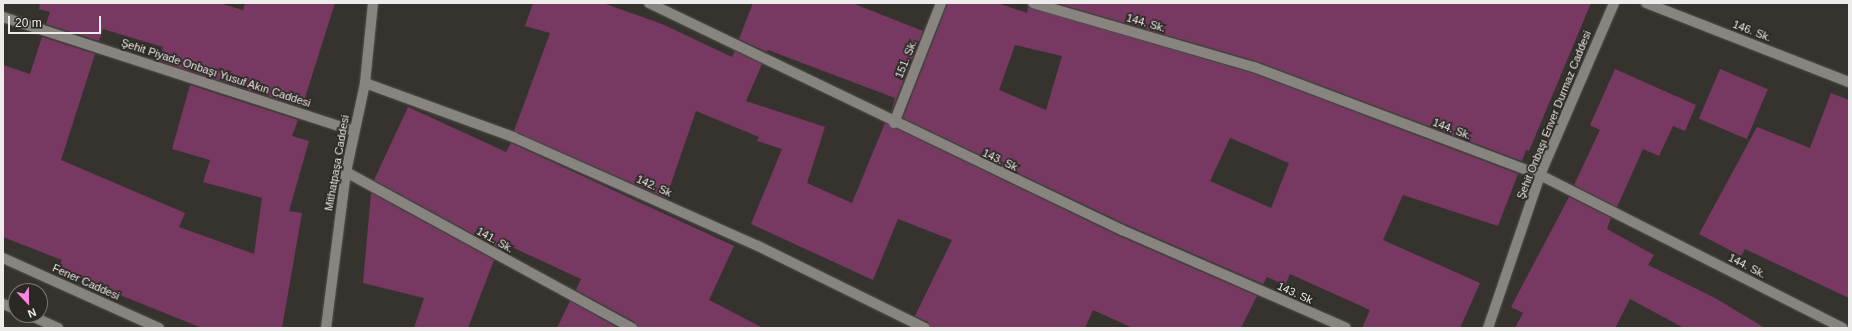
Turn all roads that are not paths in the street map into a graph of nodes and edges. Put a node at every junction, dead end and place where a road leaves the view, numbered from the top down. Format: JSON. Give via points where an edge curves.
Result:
{"nodes":[{"id":1,"x":373,"y":3,"type":"edge"},
{"id":2,"x":649,"y":3,"type":"edge"},
{"id":3,"x":941,"y":3,"type":"edge"},
{"id":4,"x":1033,"y":3,"type":"edge"},
{"id":5,"x":1614,"y":3,"type":"edge"},
{"id":6,"x":1646,"y":3,"type":"edge"},
{"id":7,"x":3,"y":17,"type":"edge"},
{"id":8,"x":1849,"y":82,"type":"edge"},
{"id":9,"x":365,"y":83,"type":"junction"},
{"id":10,"x":894,"y":123,"type":"junction"},
{"id":11,"x":354,"y":131,"type":"junction"},
{"id":12,"x":346,"y":172,"type":"junction"},
{"id":13,"x":1540,"y":175,"type":"junction"},
{"id":14,"x":3,"y":258,"type":"edge"},
{"id":15,"x":47,"y":323,"type":"edge"},
{"id":16,"x":58,"y":328,"type":"edge"},
{"id":17,"x":159,"y":328,"type":"edge"},
{"id":18,"x":326,"y":328,"type":"edge"},
{"id":19,"x":632,"y":328,"type":"edge"},
{"id":20,"x":925,"y":328,"type":"edge"},
{"id":21,"x":1346,"y":328,"type":"edge"},
{"id":22,"x":1488,"y":328,"type":"edge"},
{"id":23,"x":1843,"y":328,"type":"edge"}],
"edges":[{"from":1,"to":9,"type":"street","name":"Mithatpaşa Caddesi"},
{"from":2,"to":10,"type":"street","name":"143. Sk"},
{"from":3,"to":10,"type":"street","name":"151. Sk."},
{"from":4,"to":13,"type":"street","name":"144. Sk.","via":[[1254,67]]},
{"from":5,"to":13,"type":"street","name":"Şehit Onbaşı Enver Durmaz Caddesi"},
{"from":6,"to":8,"type":"street","name":"146. Sk."},
{"from":7,"to":11,"type":"street","name":"Şehit Piyade Onbaşı Yusuf Akın Caddesi"},
{"from":9,"to":11,"type":"street","name":"Mithatpaşa Caddesi"},
{"from":9,"to":20,"type":"street","name":"142. Sk","via":[[513,137],[758,246]]},
{"from":10,"to":21,"type":"street","name":"143. Sk","via":[[1122,230]]},
{"from":11,"to":12,"type":"street","name":"Mithatpaşa Caddesi"},
{"from":12,"to":18,"type":"street","name":"Mithatpaşa Caddesi"},
{"from":12,"to":19,"type":"street","name":"141. Sk."},
{"from":13,"to":22,"type":"street","name":"Şehit Onbaşı Enver Durmaz Caddesi"},
{"from":13,"to":23,"type":"street","name":"144. Sk."},
{"from":14,"to":17,"type":"street","name":"Fener Caddesi"},
{"from":15,"to":16,"type":"street"}]}
